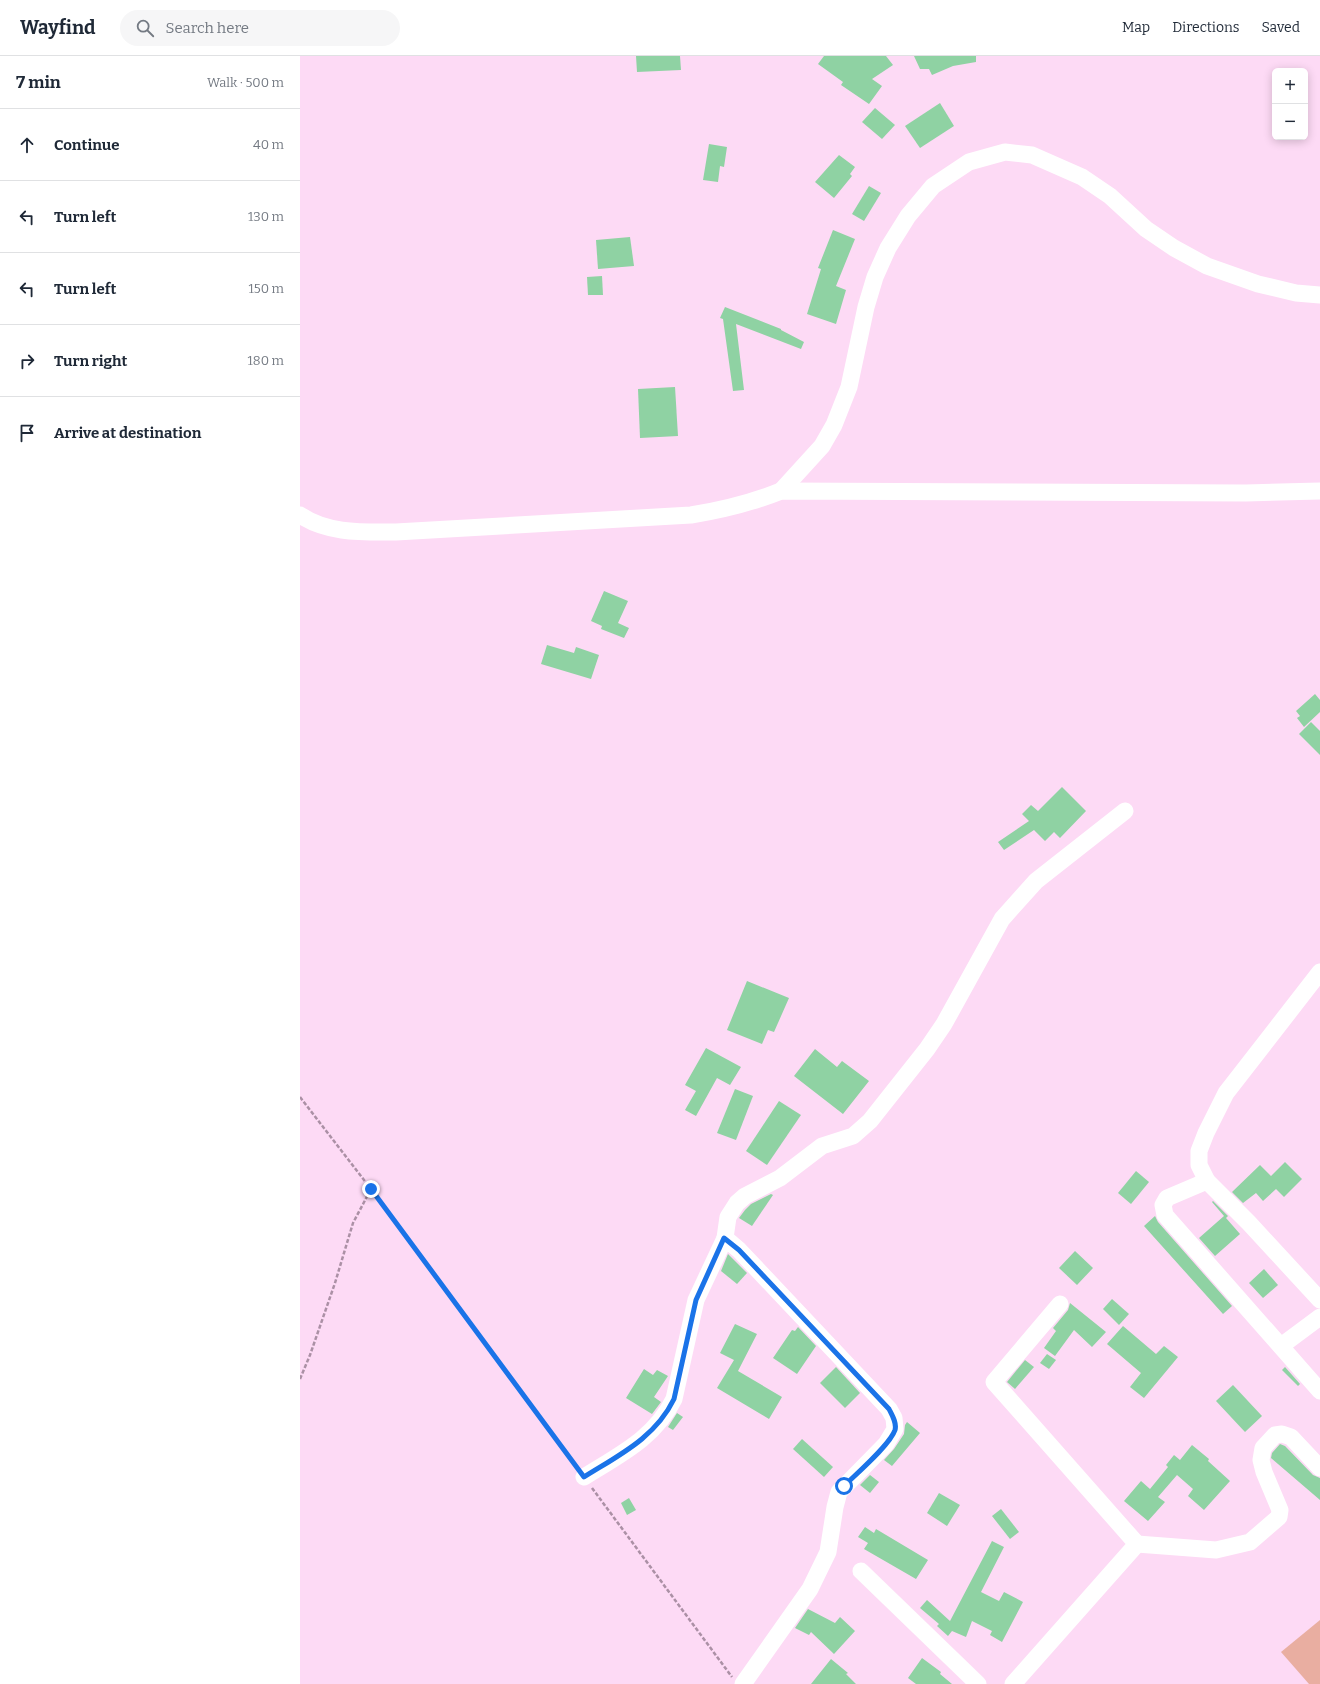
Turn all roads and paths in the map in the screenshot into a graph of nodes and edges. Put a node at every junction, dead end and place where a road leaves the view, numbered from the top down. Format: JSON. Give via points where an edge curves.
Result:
{"nodes":[{"id":1,"x":1320,"y":295,"type":"edge"},
{"id":2,"x":781,"y":491,"type":"junction"},
{"id":3,"x":1320,"y":491,"type":"edge"},
{"id":4,"x":300,"y":515,"type":"edge"},
{"id":5,"x":1125,"y":811,"type":"dead end"},
{"id":6,"x":1320,"y":972,"type":"edge"},
{"id":7,"x":300,"y":1097,"type":"edge"},
{"id":8,"x":1206,"y":1181,"type":"junction"},
{"id":9,"x":371,"y":1189,"type":"junction"},
{"id":10,"x":724,"y":1238,"type":"junction"},
{"id":11,"x":1320,"y":1300,"type":"edge"},
{"id":12,"x":1060,"y":1304,"type":"dead end"},
{"id":13,"x":1320,"y":1317,"type":"edge"},
{"id":14,"x":1281,"y":1346,"type":"junction"},
{"id":15,"x":300,"y":1378,"type":"edge"},
{"id":16,"x":1320,"y":1391,"type":"edge"},
{"id":17,"x":1320,"y":1468,"type":"edge"},
{"id":18,"x":584,"y":1477,"type":"junction"},
{"id":19,"x":1137,"y":1544,"type":"junction"},
{"id":20,"x":861,"y":1571,"type":"dead end"},
{"id":21,"x":737,"y":1681,"type":"edge"},
{"id":22,"x":978,"y":1684,"type":"edge"},
{"id":23,"x":1013,"y":1684,"type":"edge"}],
"edges":[{"from":1,"to":2,"type":"street","via":[[1296,293],[1258,284],[1207,266],[1157,237],[1110,196],[1082,177],[1032,155],[1005,152],[969,162],[934,186],[908,216],[888,248],[866,306],[849,387],[834,425],[822,446]]},
{"from":2,"to":3,"type":"street"},
{"from":2,"to":4,"type":"street","via":[[754,502],[690,515],[396,532],[358,532],[329,528]]},
{"from":5,"to":10,"type":"street","via":[[1036,881],[1002,920],[944,1024],[870,1121],[853,1136],[822,1146],[780,1178],[745,1196],[728,1217]]},
{"from":6,"to":8,"type":"street","via":[[1226,1093],[1199,1151],[1199,1166]]},
{"from":7,"to":9,"type":"path"},
{"from":8,"to":11,"type":"street"},
{"from":8,"to":14,"type":"street","via":[[1167,1198],[1163,1205],[1165,1215]]},
{"from":9,"to":15,"type":"path","via":[[353,1223],[335,1283]]},
{"from":9,"to":18,"type":"path"},
{"from":10,"to":18,"type":"street","via":[[696,1300],[674,1399],[667,1414],[638,1444]]},
{"from":10,"to":21,"type":"street","via":[[739,1250],[889,1409],[894,1418],[895,1430],[886,1444],[839,1492],[828,1552],[810,1589]]},
{"from":12,"to":19,"type":"street","via":[[994,1382]]},
{"from":13,"to":14,"type":"street"},
{"from":14,"to":16,"type":"street"},
{"from":17,"to":19,"type":"street","via":[[1290,1437],[1275,1435],[1263,1448],[1261,1460],[1280,1510],[1279,1517],[1250,1542],[1216,1550]]},
{"from":18,"to":21,"type":"path"},
{"from":19,"to":23,"type":"street"},
{"from":20,"to":22,"type":"street"}]}
